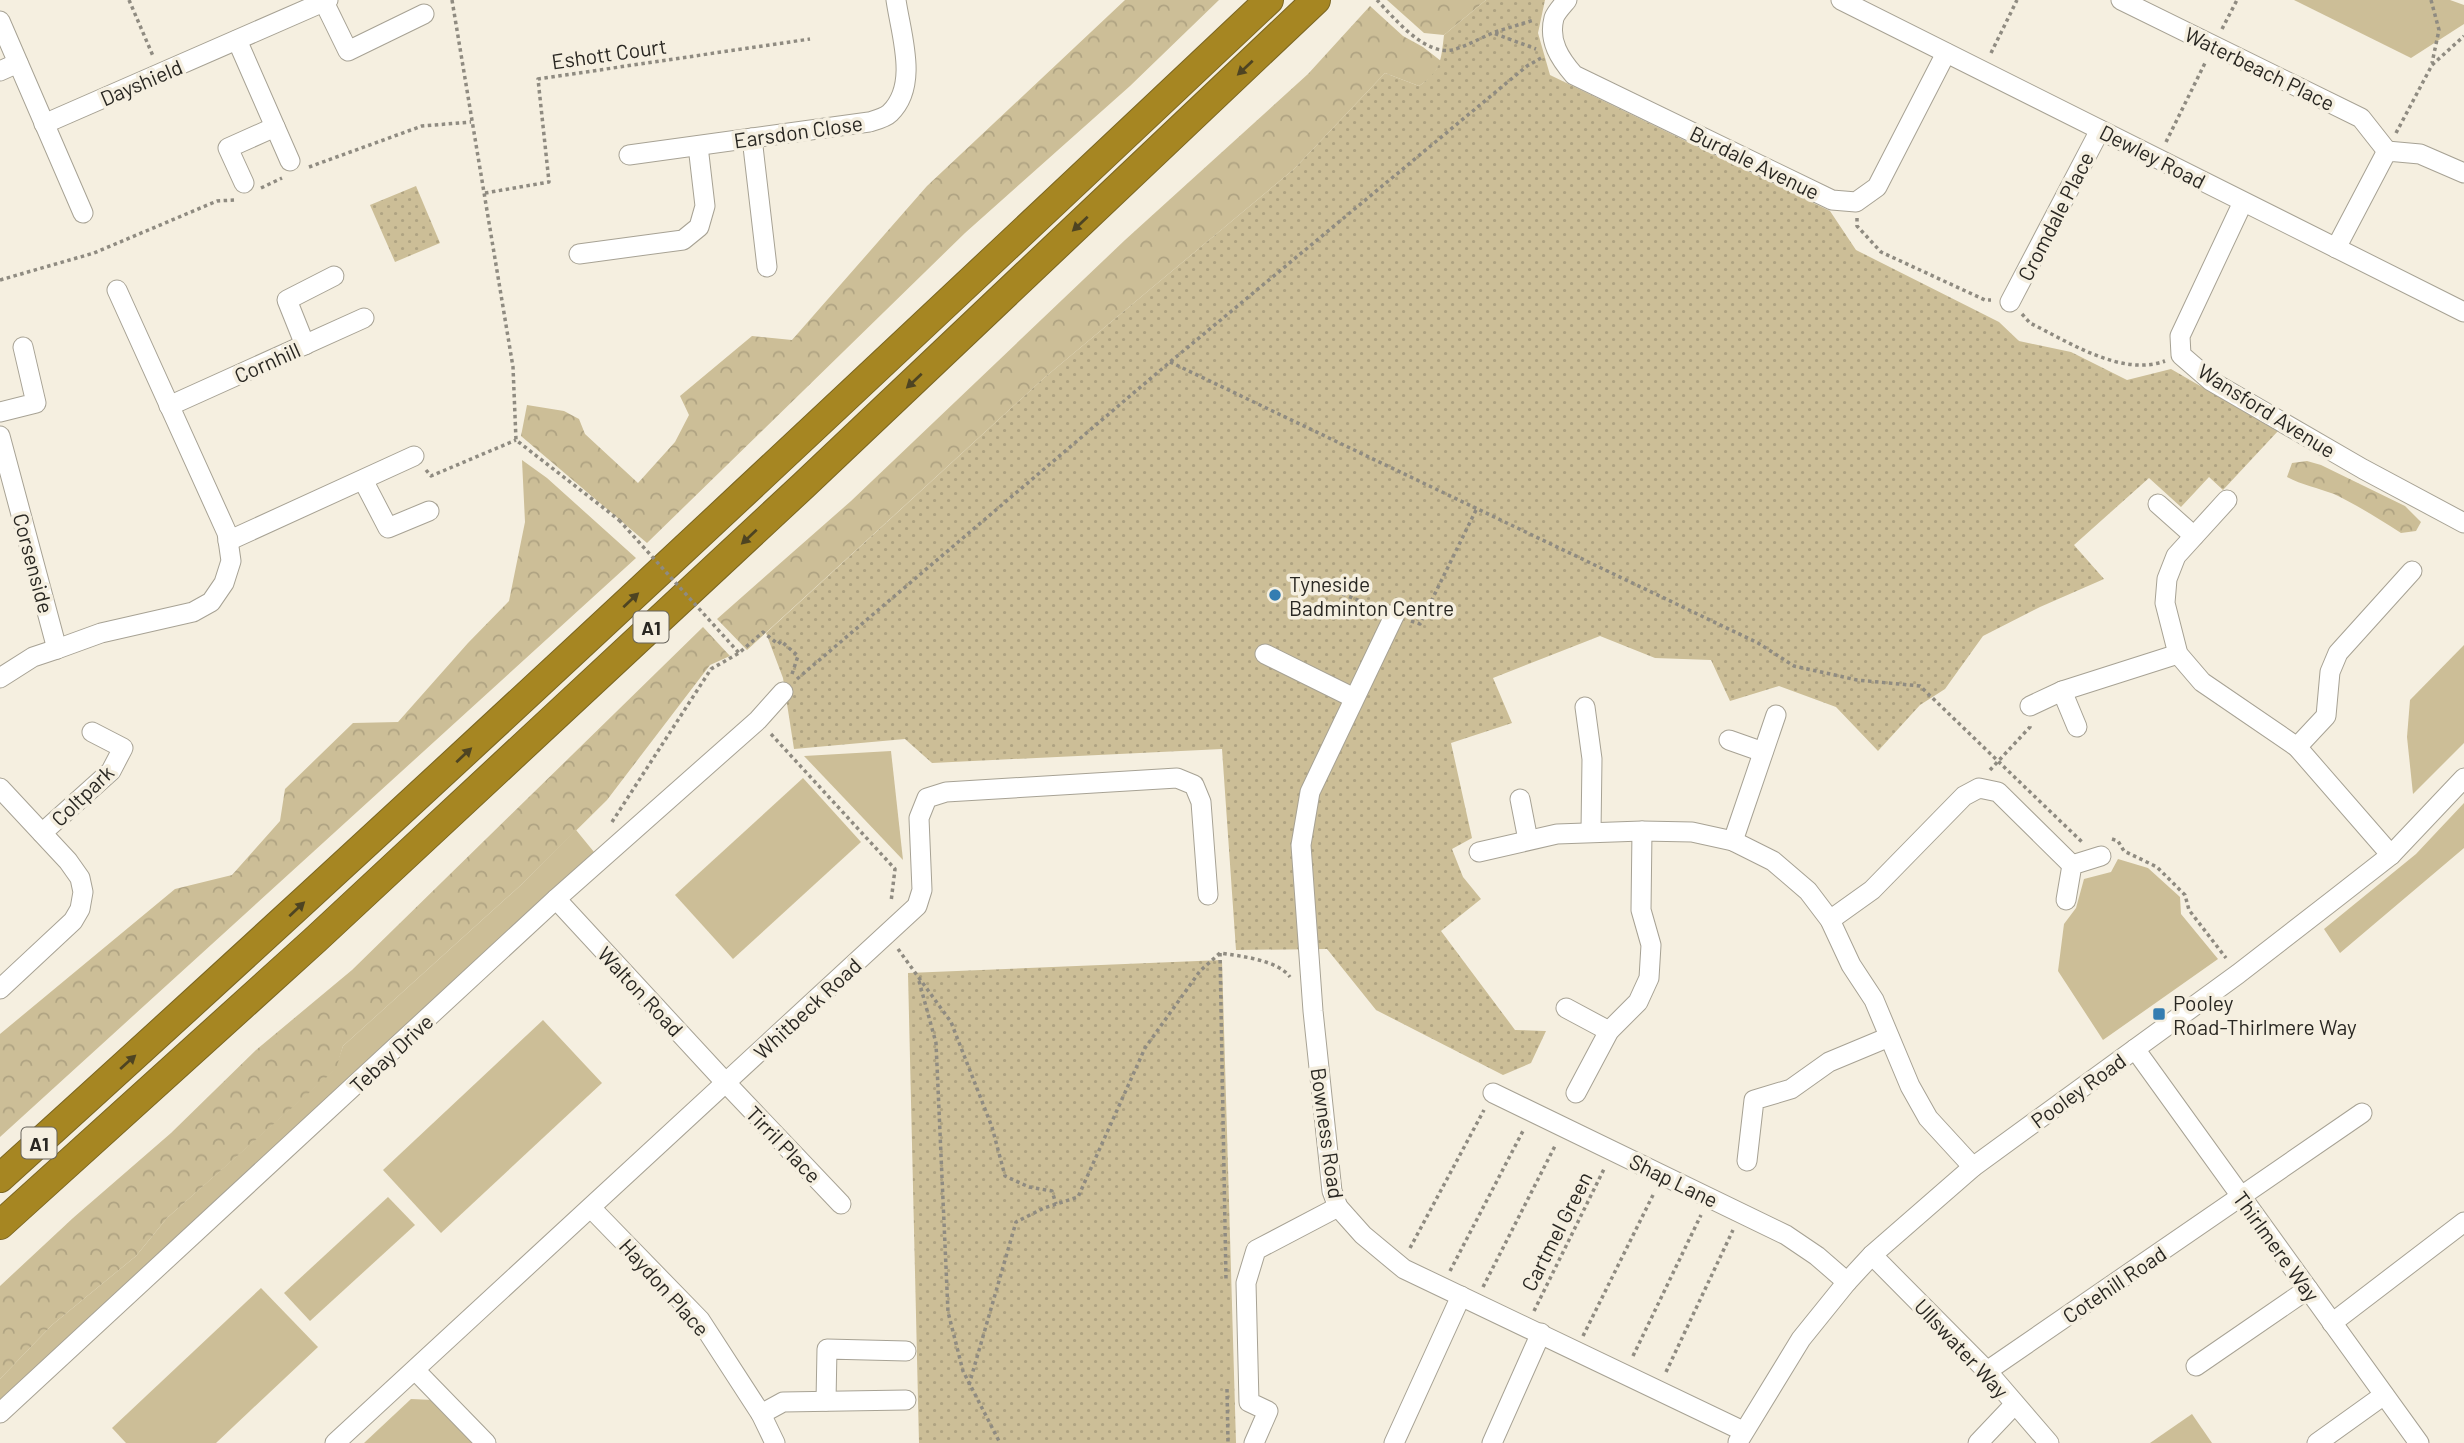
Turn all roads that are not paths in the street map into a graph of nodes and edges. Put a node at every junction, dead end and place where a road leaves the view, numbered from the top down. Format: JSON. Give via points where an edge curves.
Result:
{"nodes":[{"id":1,"x":896,"y":0,"type":"edge"},
{"id":2,"x":1269,"y":0,"type":"edge"},
{"id":3,"x":1316,"y":0,"type":"edge"},
{"id":4,"x":1324,"y":0,"type":"edge"},
{"id":5,"x":1567,"y":0,"type":"edge"},
{"id":6,"x":1841,"y":0,"type":"edge"},
{"id":7,"x":2121,"y":0,"type":"edge"},
{"id":8,"x":326,"y":1,"type":"edge"},
{"id":9,"x":424,"y":14,"type":"dead end"},
{"id":10,"x":0,"y":21,"type":"edge"},
{"id":11,"x":1294,"y":21,"type":"junction"},
{"id":12,"x":237,"y":40,"type":"junction"},
{"id":13,"x":1946,"y":52,"type":"junction"},
{"id":14,"x":9,"y":67,"type":"edge"},
{"id":15,"x":44,"y":124,"type":"junction"},
{"id":16,"x":275,"y":127,"type":"junction"},
{"id":17,"x":2100,"y":130,"type":"junction"},
{"id":18,"x":752,"y":138,"type":"junction"},
{"id":19,"x":698,"y":146,"type":"junction"},
{"id":20,"x":2387,"y":150,"type":"junction"},
{"id":21,"x":629,"y":155,"type":"dead end"},
{"id":22,"x":290,"y":160,"type":"dead end"},
{"id":23,"x":2464,"y":173,"type":"edge"},
{"id":24,"x":244,"y":183,"type":"dead end"},
{"id":25,"x":2243,"y":202,"type":"junction"},
{"id":26,"x":83,"y":212,"type":"dead end"},
{"id":27,"x":2336,"y":248,"type":"junction"},
{"id":28,"x":579,"y":254,"type":"dead end"},
{"id":29,"x":767,"y":267,"type":"dead end"},
{"id":30,"x":334,"y":276,"type":"dead end"},
{"id":31,"x":117,"y":290,"type":"dead end"},
{"id":32,"x":2010,"y":302,"type":"dead end"},
{"id":33,"x":2464,"y":313,"type":"edge"},
{"id":34,"x":365,"y":318,"type":"dead end"},
{"id":35,"x":305,"y":345,"type":"junction"},
{"id":36,"x":23,"y":347,"type":"dead end"},
{"id":37,"x":169,"y":406,"type":"junction"},
{"id":38,"x":0,"y":412,"type":"edge"},
{"id":39,"x":0,"y":436,"type":"edge"},
{"id":40,"x":414,"y":456,"type":"road end"},
{"id":41,"x":363,"y":480,"type":"junction"},
{"id":42,"x":2227,"y":500,"type":"dead end"},
{"id":43,"x":2158,"y":504,"type":"dead end"},
{"id":44,"x":20,"y":510,"type":"junction"},
{"id":45,"x":429,"y":511,"type":"dead end"},
{"id":46,"x":0,"y":515,"type":"edge"},
{"id":47,"x":2464,"y":523,"type":"edge"},
{"id":48,"x":2194,"y":536,"type":"junction"},
{"id":49,"x":228,"y":541,"type":"junction"},
{"id":50,"x":2412,"y":571,"type":"dead end"},
{"id":51,"x":1395,"y":614,"type":"road end"},
{"id":52,"x":57,"y":649,"type":"junction"},
{"id":53,"x":1265,"y":654,"type":"dead end"},
{"id":54,"x":2178,"y":654,"type":"junction"},
{"id":55,"x":0,"y":677,"type":"edge"},
{"id":56,"x":787,"y":688,"type":"road end"},
{"id":57,"x":2062,"y":691,"type":"junction"},
{"id":58,"x":1354,"y":698,"type":"junction"},
{"id":59,"x":2030,"y":706,"type":"road end"},
{"id":60,"x":1585,"y":707,"type":"dead end"},
{"id":61,"x":1776,"y":715,"type":"dead end"},
{"id":62,"x":2077,"y":727,"type":"dead end"},
{"id":63,"x":92,"y":732,"type":"dead end"},
{"id":64,"x":1729,"y":740,"type":"dead end"},
{"id":65,"x":2297,"y":747,"type":"junction"},
{"id":66,"x":1763,"y":752,"type":"junction"},
{"id":67,"x":2464,"y":778,"type":"edge"},
{"id":68,"x":0,"y":788,"type":"edge"},
{"id":69,"x":1520,"y":799,"type":"dead end"},
{"id":70,"x":1642,"y":831,"type":"junction"},
{"id":71,"x":1591,"y":832,"type":"junction"},
{"id":72,"x":42,"y":833,"type":"junction"},
{"id":73,"x":1528,"y":840,"type":"junction"},
{"id":74,"x":1732,"y":841,"type":"junction"},
{"id":75,"x":1479,"y":852,"type":"dead end"},
{"id":76,"x":2390,"y":855,"type":"junction"},
{"id":77,"x":2101,"y":856,"type":"dead end"},
{"id":78,"x":2072,"y":864,"type":"junction"},
{"id":79,"x":1208,"y":895,"type":"dead end"},
{"id":80,"x":556,"y":899,"type":"junction"},
{"id":81,"x":2066,"y":901,"type":"dead end"},
{"id":82,"x":1830,"y":920,"type":"junction"},
{"id":83,"x":0,"y":989,"type":"edge"},
{"id":84,"x":1566,"y":1008,"type":"dead end"},
{"id":85,"x":1609,"y":1031,"type":"junction"},
{"id":86,"x":1889,"y":1037,"type":"junction"},
{"id":87,"x":2135,"y":1049,"type":"junction"},
{"id":88,"x":726,"y":1083,"type":"junction"},
{"id":89,"x":1493,"y":1093,"type":"road end"},
{"id":90,"x":1576,"y":1093,"type":"dead end"},
{"id":91,"x":2362,"y":1113,"type":"dead end"},
{"id":92,"x":1747,"y":1161,"type":"dead end"},
{"id":93,"x":1973,"y":1167,"type":"junction"},
{"id":94,"x":0,"y":1178,"type":"edge"},
{"id":95,"x":2241,"y":1197,"type":"junction"},
{"id":96,"x":841,"y":1204,"type":"dead end"},
{"id":97,"x":1338,"y":1207,"type":"junction"},
{"id":98,"x":591,"y":1208,"type":"junction"},
{"id":99,"x":2464,"y":1222,"type":"edge"},
{"id":100,"x":0,"y":1225,"type":"edge"},
{"id":101,"x":1872,"y":1255,"type":"junction"},
{"id":102,"x":1847,"y":1282,"type":"junction"},
{"id":103,"x":2308,"y":1289,"type":"junction"},
{"id":104,"x":1468,"y":1299,"type":"junction"},
{"id":105,"x":2332,"y":1323,"type":"junction"},
{"id":106,"x":1533,"y":1330,"type":"junction"},
{"id":107,"x":906,"y":1351,"type":"dead end"},
{"id":108,"x":2196,"y":1366,"type":"dead end"},
{"id":109,"x":415,"y":1370,"type":"junction"},
{"id":110,"x":1987,"y":1371,"type":"junction"},
{"id":111,"x":2384,"y":1395,"type":"junction"},
{"id":112,"x":906,"y":1400,"type":"dead end"},
{"id":113,"x":826,"y":1401,"type":"junction"},
{"id":114,"x":2014,"y":1405,"type":"junction"},
{"id":115,"x":0,"y":1413,"type":"edge"},
{"id":116,"x":761,"y":1414,"type":"junction"},
{"id":117,"x":1740,"y":1437,"type":"edge"},
{"id":118,"x":335,"y":1443,"type":"edge"},
{"id":119,"x":486,"y":1443,"type":"edge"},
{"id":120,"x":775,"y":1443,"type":"edge"},
{"id":121,"x":1254,"y":1443,"type":"edge"},
{"id":122,"x":1394,"y":1443,"type":"edge"},
{"id":123,"x":1492,"y":1443,"type":"edge"},
{"id":124,"x":1978,"y":1443,"type":"edge"},
{"id":125,"x":2049,"y":1443,"type":"edge"},
{"id":126,"x":2317,"y":1443,"type":"edge"},
{"id":127,"x":2419,"y":1443,"type":"edge"}],
"edges":[{"from":1,"to":18,"type":"street","name":"Earsdon Close","via":[[906,74],[902,97],[888,115],[869,122]]},
{"from":94,"to":2,"type":"highway","number":"A1","one_way":true,"via":[[289,917]]},
{"from":3,"to":11,"type":"highway","number":"A1"},
{"from":4,"to":11,"type":"highway"},
{"from":5,"to":13,"type":"street","name":"Burdale Avenue","via":[[1554,17],[1553,37],[1556,56],[1574,75],[1832,200],[1856,202],[1877,187]]},
{"from":6,"to":13,"type":"street","name":"Dewley Road"},
{"from":7,"to":20,"type":"street","name":"Waterbeach Place","via":[[2361,118]]},
{"from":8,"to":9,"type":"street","via":[[348,51]]},
{"from":8,"to":12,"type":"street","name":"Dayshield"},
{"from":10,"to":14,"type":"street"},
{"from":11,"to":100,"type":"highway","number":"A1","one_way":true,"via":[[743,542]]},
{"from":12,"to":15,"type":"street","name":"Dayshield"},
{"from":12,"to":16,"type":"street"},
{"from":13,"to":17,"type":"street","name":"Dewley Road"},
{"from":14,"to":15,"type":"street"},
{"from":15,"to":26,"type":"street"},
{"from":16,"to":22,"type":"street"},
{"from":16,"to":24,"type":"street","via":[[228,148]]},
{"from":17,"to":25,"type":"street","name":"Dewley Road"},
{"from":17,"to":32,"type":"street","name":"Cromdale Place"},
{"from":18,"to":19,"type":"street","name":"Earsdon Close"},
{"from":18,"to":29,"type":"street"},
{"from":19,"to":21,"type":"street","name":"Earsdon Close"},
{"from":19,"to":28,"type":"street","via":[[705,206],[699,227],[683,240]]},
{"from":20,"to":23,"type":"street","via":[[2420,155]]},
{"from":20,"to":27,"type":"street"},
{"from":25,"to":27,"type":"street","name":"Dewley Road"},
{"from":25,"to":47,"type":"street","name":"Wansford Avenue","via":[[2180,336],[2181,355],[2211,381]]},
{"from":27,"to":33,"type":"street","name":"Dewley Road"},
{"from":30,"to":35,"type":"street","via":[[287,300]]},
{"from":31,"to":37,"type":"street"},
{"from":34,"to":35,"type":"street","name":"Cornhill"},
{"from":35,"to":37,"type":"street","name":"Cornhill"},
{"from":36,"to":38,"type":"street","via":[[36,403]]},
{"from":37,"to":49,"type":"street"},
{"from":39,"to":44,"type":"street","name":"Corsenside"},
{"from":40,"to":41,"type":"street"},
{"from":41,"to":45,"type":"street","via":[[388,528]]},
{"from":41,"to":49,"type":"street"},
{"from":42,"to":48,"type":"street"},
{"from":43,"to":48,"type":"street"},
{"from":44,"to":46,"type":"street"},
{"from":44,"to":52,"type":"street","name":"Corsenside"},
{"from":48,"to":54,"type":"street","via":[[2176,556],[2167,579],[2165,603]]},
{"from":49,"to":52,"type":"street","via":[[231,561],[211,602],[193,612],[101,633]]},
{"from":50,"to":65,"type":"street","via":[[2338,653],[2330,672],[2326,716]]},
{"from":51,"to":58,"type":"street","name":"Bowness Road"},
{"from":52,"to":55,"type":"street"},
{"from":53,"to":58,"type":"street"},
{"from":54,"to":57,"type":"street"},
{"from":54,"to":65,"type":"street","via":[[2202,682]]},
{"from":56,"to":80,"type":"street","name":"Tebay Drive","via":[[758,720]]},
{"from":57,"to":59,"type":"street"},
{"from":57,"to":62,"type":"street"},
{"from":58,"to":97,"type":"street","name":"Bowness Road","via":[[1310,792],[1301,845],[1313,1011],[1332,1191]]},
{"from":60,"to":71,"type":"street","via":[[1592,759]]},
{"from":61,"to":66,"type":"street"},
{"from":63,"to":72,"type":"street","name":"Coltpark","via":[[123,748],[111,771]]},
{"from":64,"to":66,"type":"street"},
{"from":65,"to":76,"type":"street"},
{"from":66,"to":74,"type":"street"},
{"from":67,"to":76,"type":"street","name":"Pooley Road"},
{"from":68,"to":72,"type":"street"},
{"from":69,"to":73,"type":"street"},
{"from":70,"to":71,"type":"street"},
{"from":70,"to":74,"type":"street","via":[[1692,832]]},
{"from":70,"to":85,"type":"street","via":[[1641,910],[1651,945],[1649,978],[1637,1002]]},
{"from":71,"to":73,"type":"street"},
{"from":72,"to":83,"type":"street","via":[[80,878],[80,909],[73,921]]},
{"from":73,"to":75,"type":"street"},
{"from":74,"to":82,"type":"street","via":[[1773,861],[1808,891]]},
{"from":76,"to":87,"type":"street","name":"Pooley Road"},
{"from":77,"to":78,"type":"street"},
{"from":78,"to":81,"type":"street"},
{"from":78,"to":82,"type":"street","via":[[1998,792],[1979,788],[1964,796],[1872,890]]},
{"from":79,"to":88,"type":"street","name":"Whitbeck Road","via":[[1201,802],[1194,785],[1177,778],[946,792],[927,798],[919,818],[922,890],[917,906]]},
{"from":80,"to":88,"type":"street","name":"Walton Road"},
{"from":80,"to":115,"type":"street","name":"Tebay Drive"},
{"from":82,"to":86,"type":"street"},
{"from":84,"to":85,"type":"street"},
{"from":85,"to":90,"type":"street"},
{"from":86,"to":92,"type":"street","via":[[1829,1062],[1791,1089],[1754,1100]]},
{"from":86,"to":93,"type":"street","via":[[1928,1118]]},
{"from":87,"to":93,"type":"street","name":"Pooley Road"},
{"from":87,"to":95,"type":"street","name":"Thirlmere Way"},
{"from":88,"to":96,"type":"street","name":"Tirril Place"},
{"from":88,"to":98,"type":"street","name":"Whitbeck Road"},
{"from":89,"to":102,"type":"street","name":"Shap Lane","via":[[1786,1235]]},
{"from":91,"to":95,"type":"street","name":"Cotehill Road"},
{"from":93,"to":101,"type":"street","name":"Pooley Road"},
{"from":95,"to":103,"type":"street","name":"Thirlmere Way"},
{"from":95,"to":110,"type":"street","name":"Cotehill Road"},
{"from":97,"to":104,"type":"street","name":"Bowness Road","via":[[1401,1266]]},
{"from":97,"to":121,"type":"street","via":[[1256,1250],[1246,1283],[1249,1402],[1268,1411]]},
{"from":98,"to":109,"type":"street","name":"Whitbeck Road"},
{"from":98,"to":116,"type":"street","name":"Haydon Place","via":[[700,1320]]},
{"from":99,"to":105,"type":"street"},
{"from":101,"to":102,"type":"street","name":"Pooley Road"},
{"from":101,"to":110,"type":"street","name":"Ullswater Way"},
{"from":102,"to":117,"type":"street","name":"Pooley Road","via":[[1801,1339]]},
{"from":103,"to":105,"type":"street","name":"Thirlmere Way"},
{"from":103,"to":108,"type":"street"},
{"from":104,"to":106,"type":"street","name":"Bowness Road"},
{"from":104,"to":122,"type":"street"},
{"from":105,"to":111,"type":"street","name":"Thirlmere Way"},
{"from":106,"to":117,"type":"street","name":"Bowness Road","via":[[1658,1389]]},
{"from":106,"to":123,"type":"street"},
{"from":107,"to":113,"type":"street","via":[[827,1349]]},
{"from":109,"to":118,"type":"street","name":"Whitbeck Road"},
{"from":109,"to":119,"type":"street"},
{"from":110,"to":114,"type":"street","name":"Ullswater Way"},
{"from":111,"to":126,"type":"street"},
{"from":111,"to":127,"type":"street","name":"Thirlmere Way"},
{"from":112,"to":113,"type":"street"},
{"from":113,"to":116,"type":"street","via":[[783,1402]]},
{"from":114,"to":124,"type":"street"},
{"from":114,"to":125,"type":"street","name":"Ullswater Way"},
{"from":116,"to":120,"type":"street","name":"Haydon Place"}]}
